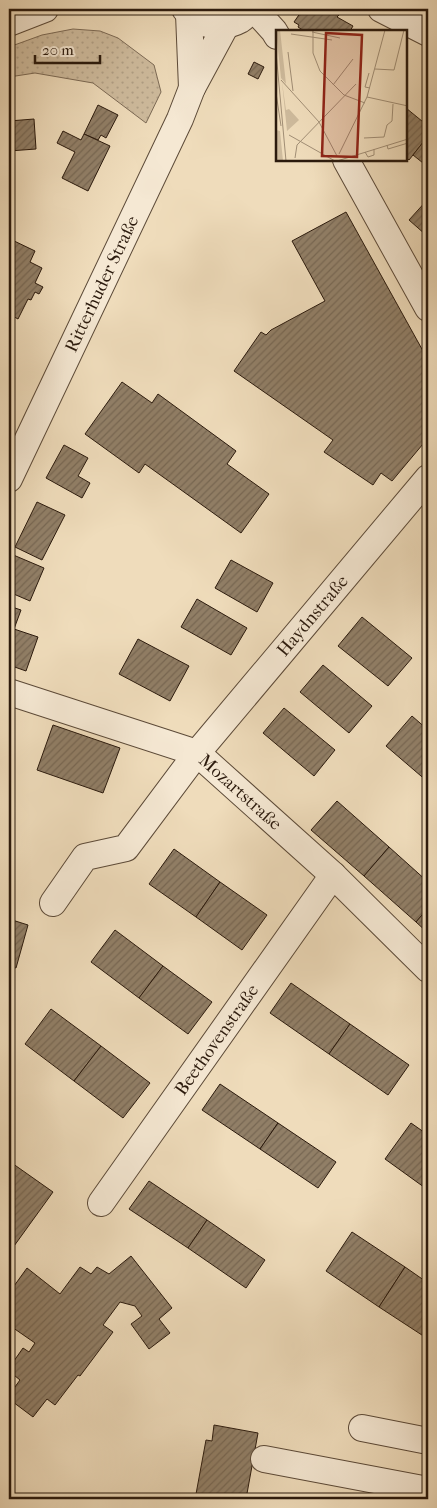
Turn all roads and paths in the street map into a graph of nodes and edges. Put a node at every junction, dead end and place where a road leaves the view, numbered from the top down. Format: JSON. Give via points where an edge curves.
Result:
{"nodes":[{"id":1,"x":45,"y":9,"type":"edge"},
{"id":2,"x":253,"y":9,"type":"edge"},
{"id":3,"x":381,"y":9,"type":"edge"},
{"id":4,"x":187,"y":11,"type":"edge"},
{"id":5,"x":9,"y":23,"type":"edge"},
{"id":6,"x":226,"y":26,"type":"junction"},
{"id":7,"x":428,"y":33,"type":"edge"},
{"id":8,"x":276,"y":34,"type":"edge"},
{"id":9,"x":192,"y":88,"type":"junction"},
{"id":10,"x":347,"y":161,"type":"edge"},
{"id":11,"x":428,"y":308,"type":"edge"},
{"id":12,"x":428,"y":478,"type":"edge"},
{"id":13,"x":9,"y":479,"type":"edge"},
{"id":14,"x":9,"y":692,"type":"edge"},
{"id":15,"x":197,"y":753,"type":"junction"},
{"id":16,"x":333,"y":875,"type":"junction"},
{"id":17,"x":53,"y":903,"type":"dead end"},
{"id":18,"x":428,"y":969,"type":"edge"},
{"id":19,"x":101,"y":1203,"type":"dead end"},
{"id":20,"x":362,"y":1428,"type":"dead end"},
{"id":21,"x":428,"y":1441,"type":"edge"},
{"id":22,"x":264,"y":1459,"type":"dead end"},
{"id":23,"x":421,"y":1492,"type":"edge"}],
"edges":[{"from":1,"to":5,"type":"street"},
{"from":2,"to":6,"type":"street","via":[[242,19]]},
{"from":2,"to":8,"type":"street"},
{"from":3,"to":7,"type":"street"},
{"from":4,"to":6,"type":"street","via":[[198,21]]},
{"from":4,"to":9,"type":"street","name":"Ritterhuder Straße"},
{"from":6,"to":9,"type":"street","name":"Ritterhuder Straße"},
{"from":9,"to":13,"type":"street","name":"Ritterhuder Straße"},
{"from":10,"to":11,"type":"street"},
{"from":12,"to":15,"type":"street","name":"Haydnstraße"},
{"from":14,"to":15,"type":"street","name":"Mozartstraße"},
{"from":15,"to":16,"type":"street","name":"Mozartstraße"},
{"from":15,"to":17,"type":"street","name":"Haydnstraße","via":[[126,848],[85,857]]},
{"from":16,"to":18,"type":"street","name":"Mozartstraße"},
{"from":16,"to":19,"type":"street","name":"Beethovenstraße"},
{"from":20,"to":21,"type":"street"},
{"from":22,"to":23,"type":"street"}]}
